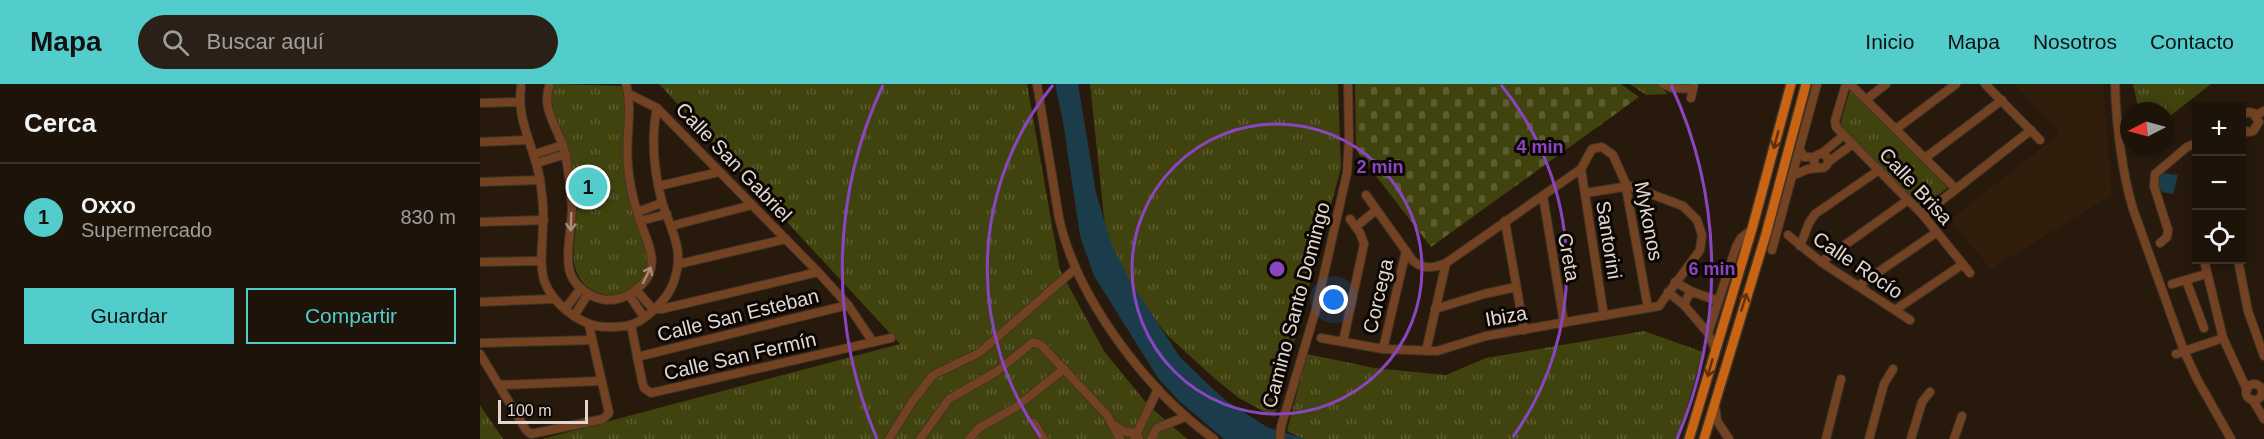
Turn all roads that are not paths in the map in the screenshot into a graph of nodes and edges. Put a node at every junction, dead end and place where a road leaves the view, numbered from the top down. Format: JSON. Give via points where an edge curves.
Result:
{"nodes":[{"id":1,"x":550,"y":84,"type":"edge"},
{"id":2,"x":626,"y":84,"type":"edge"},
{"id":3,"x":1037,"y":84,"type":"edge"},
{"id":4,"x":1348,"y":84,"type":"edge"},
{"id":5,"x":1663,"y":84,"type":"edge"},
{"id":6,"x":1791,"y":84,"type":"edge"},
{"id":7,"x":1800,"y":84,"type":"edge"},
{"id":8,"x":1806,"y":84,"type":"edge"},
{"id":9,"x":1816,"y":84,"type":"edge"},
{"id":10,"x":1848,"y":84,"type":"edge"},
{"id":11,"x":1886,"y":84,"type":"edge"},
{"id":12,"x":1956,"y":84,"type":"edge"},
{"id":13,"x":1985,"y":84,"type":"edge"},
{"id":14,"x":2115,"y":84,"type":"edge"},
{"id":15,"x":521,"y":87,"type":"dead end"},
{"id":16,"x":1694,"y":87,"type":"edge"},
{"id":17,"x":629,"y":94,"type":"junction"},
{"id":18,"x":1690,"y":98,"type":"dead end"},
{"id":19,"x":1866,"y":99,"type":"junction"},
{"id":20,"x":2002,"y":100,"type":"junction"},
{"id":21,"x":519,"y":102,"type":"junction"},
{"id":22,"x":480,"y":103,"type":"edge"},
{"id":23,"x":1800,"y":107,"type":"junction"},
{"id":24,"x":657,"y":108,"type":"junction"},
{"id":25,"x":2264,"y":111,"type":"edge"},
{"id":26,"x":2246,"y":113,"type":"edge"},
{"id":27,"x":2256,"y":115,"type":"junction"},
{"id":28,"x":1896,"y":129,"type":"junction"},
{"id":29,"x":2031,"y":130,"type":"junction"},
{"id":30,"x":2246,"y":131,"type":"edge"},
{"id":31,"x":1844,"y":135,"type":"junction"},
{"id":32,"x":528,"y":140,"type":"junction"},
{"id":33,"x":2040,"y":140,"type":"dead end"},
{"id":34,"x":480,"y":142,"type":"edge"},
{"id":35,"x":1853,"y":144,"type":"junction"},
{"id":36,"x":563,"y":145,"type":"junction"},
{"id":37,"x":2192,"y":145,"type":"edge"},
{"id":38,"x":1800,"y":150,"type":"junction"},
{"id":39,"x":535,"y":154,"type":"junction"},
{"id":40,"x":566,"y":154,"type":"junction"},
{"id":41,"x":1818,"y":155,"type":"junction"},
{"id":42,"x":1925,"y":158,"type":"junction"},
{"id":43,"x":1828,"y":162,"type":"junction"},
{"id":44,"x":537,"y":163,"type":"junction"},
{"id":45,"x":1820,"y":168,"type":"junction"},
{"id":46,"x":1581,"y":169,"type":"junction"},
{"id":47,"x":1879,"y":170,"type":"junction"},
{"id":48,"x":719,"y":172,"type":"junction"},
{"id":49,"x":1792,"y":176,"type":"junction"},
{"id":50,"x":540,"y":180,"type":"junction"},
{"id":51,"x":480,"y":182,"type":"edge"},
{"id":52,"x":659,"y":186,"type":"junction"},
{"id":53,"x":1626,"y":186,"type":"junction"},
{"id":54,"x":1956,"y":189,"type":"junction"},
{"id":55,"x":1585,"y":194,"type":"junction"},
{"id":56,"x":1366,"y":195,"type":"dead end"},
{"id":57,"x":1543,"y":196,"type":"junction"},
{"id":58,"x":1908,"y":200,"type":"junction"},
{"id":59,"x":662,"y":203,"type":"junction"},
{"id":60,"x":752,"y":205,"type":"junction"},
{"id":61,"x":1376,"y":210,"type":"junction"},
{"id":62,"x":637,"y":212,"type":"junction"},
{"id":63,"x":667,"y":214,"type":"junction"},
{"id":64,"x":1923,"y":214,"type":"junction"},
{"id":65,"x":1781,"y":218,"type":"junction"},
{"id":66,"x":1350,"y":219,"type":"dead end"},
{"id":67,"x":543,"y":220,"type":"junction"},
{"id":68,"x":640,"y":221,"type":"junction"},
{"id":69,"x":1505,"y":221,"type":"junction"},
{"id":70,"x":480,"y":222,"type":"edge"},
{"id":71,"x":671,"y":225,"type":"junction"},
{"id":72,"x":1357,"y":226,"type":"junction"},
{"id":73,"x":1752,"y":229,"type":"junction"},
{"id":74,"x":1937,"y":232,"type":"junction"},
{"id":75,"x":1766,"y":234,"type":"junction"},
{"id":76,"x":1788,"y":235,"type":"dead end"},
{"id":77,"x":786,"y":239,"type":"junction"},
{"id":78,"x":2160,"y":243,"type":"dead end"},
{"id":79,"x":1800,"y":246,"type":"junction"},
{"id":80,"x":1772,"y":250,"type":"dead end"},
{"id":81,"x":1406,"y":251,"type":"junction"},
{"id":82,"x":540,"y":261,"type":"junction"},
{"id":83,"x":480,"y":262,"type":"edge"},
{"id":84,"x":1821,"y":262,"type":"junction"},
{"id":85,"x":1446,"y":263,"type":"junction"},
{"id":86,"x":679,"y":264,"type":"junction"},
{"id":87,"x":1963,"y":264,"type":"junction"},
{"id":88,"x":2205,"y":264,"type":"edge"},
{"id":89,"x":2239,"y":264,"type":"edge"},
{"id":90,"x":1075,"y":269,"type":"junction"},
{"id":91,"x":818,"y":272,"type":"junction"},
{"id":92,"x":1970,"y":273,"type":"dead end"},
{"id":93,"x":2206,"y":274,"type":"junction"},
{"id":94,"x":2186,"y":279,"type":"junction"},
{"id":95,"x":1675,"y":282,"type":"junction"},
{"id":96,"x":2172,"y":284,"type":"dead end"},
{"id":97,"x":1858,"y":286,"type":"junction"},
{"id":98,"x":581,"y":288,"type":"junction"},
{"id":99,"x":1516,"y":288,"type":"junction"},
{"id":100,"x":1668,"y":292,"type":"junction"},
{"id":101,"x":1694,"y":292,"type":"junction"},
{"id":102,"x":632,"y":293,"type":"junction"},
{"id":103,"x":588,"y":294,"type":"junction"},
{"id":104,"x":554,"y":299,"type":"junction"},
{"id":105,"x":1718,"y":301,"type":"junction"},
{"id":106,"x":480,"y":303,"type":"edge"},
{"id":107,"x":848,"y":305,"type":"junction"},
{"id":108,"x":1684,"y":305,"type":"junction"},
{"id":109,"x":1648,"y":308,"type":"junction"},
{"id":110,"x":565,"y":309,"type":"junction"},
{"id":111,"x":653,"y":309,"type":"junction"},
{"id":112,"x":1435,"y":309,"type":"junction"},
{"id":113,"x":1895,"y":310,"type":"junction"},
{"id":114,"x":574,"y":316,"type":"junction"},
{"id":115,"x":1604,"y":316,"type":"junction"},
{"id":116,"x":644,"y":317,"type":"junction"},
{"id":117,"x":1910,"y":320,"type":"dead end"},
{"id":118,"x":1564,"y":323,"type":"junction"},
{"id":119,"x":589,"y":325,"type":"junction"},
{"id":120,"x":631,"y":325,"type":"junction"},
{"id":121,"x":2204,"y":328,"type":"dead end"},
{"id":122,"x":1524,"y":330,"type":"junction"},
{"id":123,"x":1708,"y":333,"type":"junction"},
{"id":124,"x":891,"y":338,"type":"dead end"},
{"id":125,"x":1321,"y":338,"type":"dead end"},
{"id":126,"x":2223,"y":338,"type":"junction"},
{"id":127,"x":591,"y":340,"type":"junction"},
{"id":128,"x":873,"y":342,"type":"junction"},
{"id":129,"x":1343,"y":342,"type":"junction"},
{"id":130,"x":480,"y":343,"type":"edge"},
{"id":131,"x":1383,"y":349,"type":"junction"},
{"id":132,"x":1715,"y":349,"type":"junction"},
{"id":133,"x":1426,"y":351,"type":"junction"},
{"id":134,"x":2180,"y":353,"type":"junction"},
{"id":135,"x":480,"y":354,"type":"edge"},
{"id":136,"x":2264,"y":356,"type":"edge"},
{"id":137,"x":637,"y":357,"type":"junction"},
{"id":138,"x":1064,"y":369,"type":"junction"},
{"id":139,"x":1893,"y":369,"type":"dead end"},
{"id":140,"x":1841,"y":379,"type":"dead end"},
{"id":141,"x":601,"y":381,"type":"junction"},
{"id":142,"x":499,"y":385,"type":"junction"},
{"id":143,"x":2262,"y":388,"type":"edge"},
{"id":144,"x":1158,"y":389,"type":"junction"},
{"id":145,"x":2247,"y":390,"type":"junction"},
{"id":146,"x":1930,"y":392,"type":"dead end"},
{"id":147,"x":2253,"y":400,"type":"junction"},
{"id":148,"x":1714,"y":403,"type":"junction"},
{"id":149,"x":1962,"y":416,"type":"dead end"},
{"id":150,"x":1185,"y":417,"type":"junction"},
{"id":151,"x":2264,"y":419,"type":"edge"},
{"id":152,"x":1034,"y":423,"type":"dead end"},
{"id":153,"x":1113,"y":424,"type":"junction"},
{"id":154,"x":1137,"y":437,"type":"edge"},
{"id":155,"x":889,"y":439,"type":"edge"},
{"id":156,"x":920,"y":439,"type":"edge"},
{"id":157,"x":969,"y":439,"type":"edge"},
{"id":158,"x":1044,"y":439,"type":"edge"},
{"id":159,"x":1120,"y":439,"type":"edge"},
{"id":160,"x":1151,"y":439,"type":"edge"},
{"id":161,"x":1214,"y":439,"type":"edge"},
{"id":162,"x":1280,"y":439,"type":"edge"},
{"id":163,"x":1689,"y":439,"type":"edge"},
{"id":164,"x":1704,"y":439,"type":"edge"},
{"id":165,"x":1729,"y":439,"type":"edge"},
{"id":166,"x":1826,"y":439,"type":"edge"},
{"id":167,"x":1869,"y":439,"type":"edge"},
{"id":168,"x":1911,"y":439,"type":"edge"},
{"id":169,"x":1954,"y":439,"type":"edge"},
{"id":170,"x":2230,"y":439,"type":"edge"}],
"edges":[{"from":1,"to":36,"type":"street","via":[[547,105]]},
{"from":2,"to":17,"type":"street"},
{"from":3,"to":90,"type":"street","via":[[1059,218]]},
{"from":4,"to":162,"type":"street","name":"Camino Santo Domingo","via":[[1347,173],[1316,309]]},
{"from":5,"to":16,"type":"street","via":[[1671,88]]},
{"from":6,"to":73,"type":"main road","one_way":true},
{"from":7,"to":23,"type":"main road"},
{"from":8,"to":23,"type":"main road"},
{"from":9,"to":38,"type":"street"},
{"from":10,"to":19,"type":"street"},
{"from":10,"to":31,"type":"street","name":"Calle Brisa","via":[[1835,125]]},
{"from":11,"to":19,"type":"street"},
{"from":12,"to":28,"type":"street"},
{"from":13,"to":20,"type":"street"},
{"from":14,"to":134,"type":"street","via":[[2128,193]]},
{"from":15,"to":21,"type":"street"},
{"from":16,"to":18,"type":"street"},
{"from":17,"to":24,"type":"street","name":"Calle San Gabriel"},
{"from":17,"to":62,"type":"street","via":[[628,164]]},
{"from":19,"to":28,"type":"street"},
{"from":20,"to":29,"type":"street"},
{"from":20,"to":42,"type":"street"},
{"from":21,"to":22,"type":"street"},
{"from":21,"to":32,"type":"street"},
{"from":23,"to":75,"type":"main road"},
{"from":24,"to":48,"type":"street","name":"Calle San Gabriel"},
{"from":24,"to":52,"type":"street","name":"Calle San Gabriel","via":[[654,139]]},
{"from":25,"to":27,"type":"street"},
{"from":26,"to":27,"type":"street"},
{"from":27,"to":30,"type":"street","via":[[2259,122],[2255,130]]},
{"from":28,"to":42,"type":"street"},
{"from":29,"to":33,"type":"street"},
{"from":29,"to":54,"type":"street"},
{"from":31,"to":35,"type":"street","name":"Calle Brisa"},
{"from":31,"to":41,"type":"street"},
{"from":32,"to":34,"type":"street"},
{"from":32,"to":39,"type":"street"},
{"from":35,"to":43,"type":"street"},
{"from":35,"to":47,"type":"street","name":"Calle Brisa"},
{"from":36,"to":39,"type":"street"},
{"from":36,"to":40,"type":"street"},
{"from":37,"to":78,"type":"street","via":[[2155,174],[2154,186],[2168,230]]},
{"from":38,"to":41,"type":"street","via":[[1804,157]]},
{"from":38,"to":49,"type":"street"},
{"from":39,"to":44,"type":"street"},
{"from":40,"to":44,"type":"street"},
{"from":40,"to":98,"type":"street","one_way":true,"via":[[572,207],[569,261],[571,275]]},
{"from":41,"to":43,"type":"street","via":[[1826,156]]},
{"from":41,"to":45,"type":"street","via":[[1815,165]]},
{"from":42,"to":54,"type":"street"},
{"from":43,"to":45,"type":"street"},
{"from":44,"to":50,"type":"street"},
{"from":45,"to":49,"type":"street"},
{"from":46,"to":53,"type":"street","name":"Mykonos","via":[[1592,149],[1602,147],[1616,159]]},
{"from":46,"to":55,"type":"street","name":"Santorini"},
{"from":46,"to":57,"type":"street"},
{"from":47,"to":58,"type":"street","name":"Calle Brisa"},
{"from":47,"to":79,"type":"street","via":[[1815,214]]},
{"from":48,"to":52,"type":"street"},
{"from":48,"to":60,"type":"street","name":"Calle San Gabriel"},
{"from":49,"to":65,"type":"street"},
{"from":50,"to":51,"type":"street"},
{"from":50,"to":67,"type":"street"},
{"from":52,"to":59,"type":"street","name":"Calle San Gabriel"},
{"from":53,"to":55,"type":"street"},
{"from":53,"to":95,"type":"street","name":"Ibiza","via":[[1683,206],[1697,220],[1702,235],[1700,250]]},
{"from":53,"to":109,"type":"street","name":"Mykonos"},
{"from":54,"to":64,"type":"street"},
{"from":55,"to":115,"type":"street","name":"Santorini"},
{"from":56,"to":61,"type":"street"},
{"from":57,"to":69,"type":"street"},
{"from":57,"to":118,"type":"street","name":"Creta"},
{"from":58,"to":64,"type":"street","name":"Calle Brisa"},
{"from":58,"to":84,"type":"street"},
{"from":59,"to":62,"type":"street"},
{"from":59,"to":63,"type":"street","name":"Calle San Gabriel"},
{"from":60,"to":71,"type":"street"},
{"from":60,"to":77,"type":"street","name":"Calle San Gabriel"},
{"from":61,"to":72,"type":"street"},
{"from":61,"to":81,"type":"street"},
{"from":62,"to":68,"type":"street"},
{"from":63,"to":68,"type":"street"},
{"from":63,"to":71,"type":"street","name":"Calle San Gabriel"},
{"from":64,"to":74,"type":"street","name":"Calle Brisa"},
{"from":65,"to":75,"type":"street"},
{"from":65,"to":80,"type":"street"},
{"from":66,"to":72,"type":"street"},
{"from":67,"to":70,"type":"street"},
{"from":67,"to":82,"type":"street"},
{"from":102,"to":68,"type":"street","one_way":true,"via":[[645,282],[652,265],[651,249]]},
{"from":69,"to":85,"type":"street"},
{"from":69,"to":99,"type":"street"},
{"from":71,"to":86,"type":"street","name":"Calle San Gabriel"},
{"from":72,"to":129,"type":"street","via":[[1364,250]]},
{"from":73,"to":105,"type":"street","via":[[1736,247]]},
{"from":73,"to":132,"type":"main road"},
{"from":74,"to":87,"type":"street","name":"Calle Brisa"},
{"from":74,"to":97,"type":"street"},
{"from":148,"to":75,"type":"main road","one_way":true},
{"from":76,"to":79,"type":"street","name":"Calle Rocío"},
{"from":77,"to":86,"type":"street","name":"Calle San Gabriel"},
{"from":77,"to":91,"type":"street","name":"Calle San Gabriel"},
{"from":79,"to":84,"type":"street","name":"Calle Rocío"},
{"from":81,"to":85,"type":"street","via":[[1422,267]]},
{"from":81,"to":131,"type":"street","name":"Corcega"},
{"from":82,"to":83,"type":"street"},
{"from":82,"to":104,"type":"street","via":[[546,288]]},
{"from":84,"to":97,"type":"street","name":"Calle Rocío"},
{"from":85,"to":112,"type":"street"},
{"from":86,"to":111,"type":"street","name":"Calle San Gabriel","via":[[668,295]]},
{"from":87,"to":92,"type":"street","name":"Calle Brisa"},
{"from":87,"to":113,"type":"street"},
{"from":88,"to":93,"type":"street"},
{"from":89,"to":136,"type":"street","via":[[2248,311]]},
{"from":90,"to":144,"type":"street","via":[[1128,353]]},
{"from":90,"to":155,"type":"street","via":[[979,353],[933,375]]},
{"from":91,"to":107,"type":"street"},
{"from":91,"to":111,"type":"street"},
{"from":93,"to":94,"type":"street"},
{"from":93,"to":126,"type":"street"},
{"from":94,"to":96,"type":"street"},
{"from":94,"to":121,"type":"street"},
{"from":95,"to":100,"type":"street","name":"Ibiza"},
{"from":95,"to":101,"type":"street"},
{"from":97,"to":113,"type":"street","name":"Calle Rocío"},
{"from":98,"to":103,"type":"street"},
{"from":98,"to":110,"type":"street"},
{"from":99,"to":112,"type":"street"},
{"from":99,"to":122,"type":"street"},
{"from":100,"to":108,"type":"street"},
{"from":100,"to":109,"type":"street","name":"Ibiza","via":[[1659,306]]},
{"from":101,"to":105,"type":"street"},
{"from":101,"to":108,"type":"street"},
{"from":102,"to":103,"type":"street","via":[[605,300]]},
{"from":102,"to":111,"type":"street"},
{"from":102,"to":116,"type":"street"},
{"from":103,"to":114,"type":"street"},
{"from":104,"to":106,"type":"street"},
{"from":104,"to":110,"type":"street"},
{"from":105,"to":123,"type":"street"},
{"from":107,"to":128,"type":"street"},
{"from":107,"to":137,"type":"street","name":"Calle San Esteban"},
{"from":108,"to":123,"type":"street"},
{"from":109,"to":115,"type":"street","name":"Ibiza"},
{"from":110,"to":114,"type":"street"},
{"from":111,"to":116,"type":"street"},
{"from":112,"to":133,"type":"street"},
{"from":113,"to":117,"type":"street","name":"Calle Rocío"},
{"from":114,"to":119,"type":"street"},
{"from":115,"to":118,"type":"street","name":"Ibiza"},
{"from":116,"to":120,"type":"street"},
{"from":118,"to":122,"type":"street","name":"Ibiza"},
{"from":119,"to":120,"type":"street"},
{"from":119,"to":127,"type":"street"},
{"from":120,"to":137,"type":"street","name":"Calle San Fermín"},
{"from":122,"to":133,"type":"street","name":"Ibiza"},
{"from":123,"to":132,"type":"street"},
{"from":124,"to":128,"type":"street","name":"Calle San Fermín"},
{"from":125,"to":129,"type":"street","name":"Ibiza"},
{"from":126,"to":134,"type":"street"},
{"from":126,"to":145,"type":"street"},
{"from":127,"to":130,"type":"street"},
{"from":127,"to":141,"type":"street"},
{"from":128,"to":137,"type":"street","name":"Calle San Fermín","via":[[655,393],[644,388]]},
{"from":129,"to":131,"type":"street","name":"Ibiza"},
{"from":131,"to":133,"type":"street","name":"Ibiza"},
{"from":132,"to":163,"type":"main road","one_way":true},
{"from":134,"to":170,"type":"street"},
{"from":135,"to":142,"type":"street"},
{"from":138,"to":153,"type":"street"},
{"from":138,"to":156,"type":"street","via":[[1033,342],[996,372],[950,399]]},
{"from":138,"to":157,"type":"street"},
{"from":139,"to":167,"type":"street","via":[[1884,384]]},
{"from":140,"to":166,"type":"street"},
{"from":141,"to":142,"type":"street"},
{"from":141,"to":142,"type":"street","via":[[609,413],[606,418],[533,434],[526,430]]},
{"from":143,"to":145,"type":"street","via":[[2252,385]]},
{"from":143,"to":147,"type":"street","via":[[2260,397]]},
{"from":144,"to":150,"type":"street"},
{"from":144,"to":154,"type":"street"},
{"from":145,"to":147,"type":"street","via":[[2248,398]]},
{"from":146,"to":168,"type":"street","via":[[1922,402]]},
{"from":147,"to":151,"type":"street"},
{"from":148,"to":164,"type":"main road"},
{"from":148,"to":165,"type":"street","via":[[1718,421]]},
{"from":149,"to":169,"type":"street"},
{"from":150,"to":160,"type":"street","via":[[1157,428]]},
{"from":150,"to":161,"type":"street"},
{"from":152,"to":158,"type":"street"},
{"from":153,"to":154,"type":"street"},
{"from":153,"to":159,"type":"street"}]}
